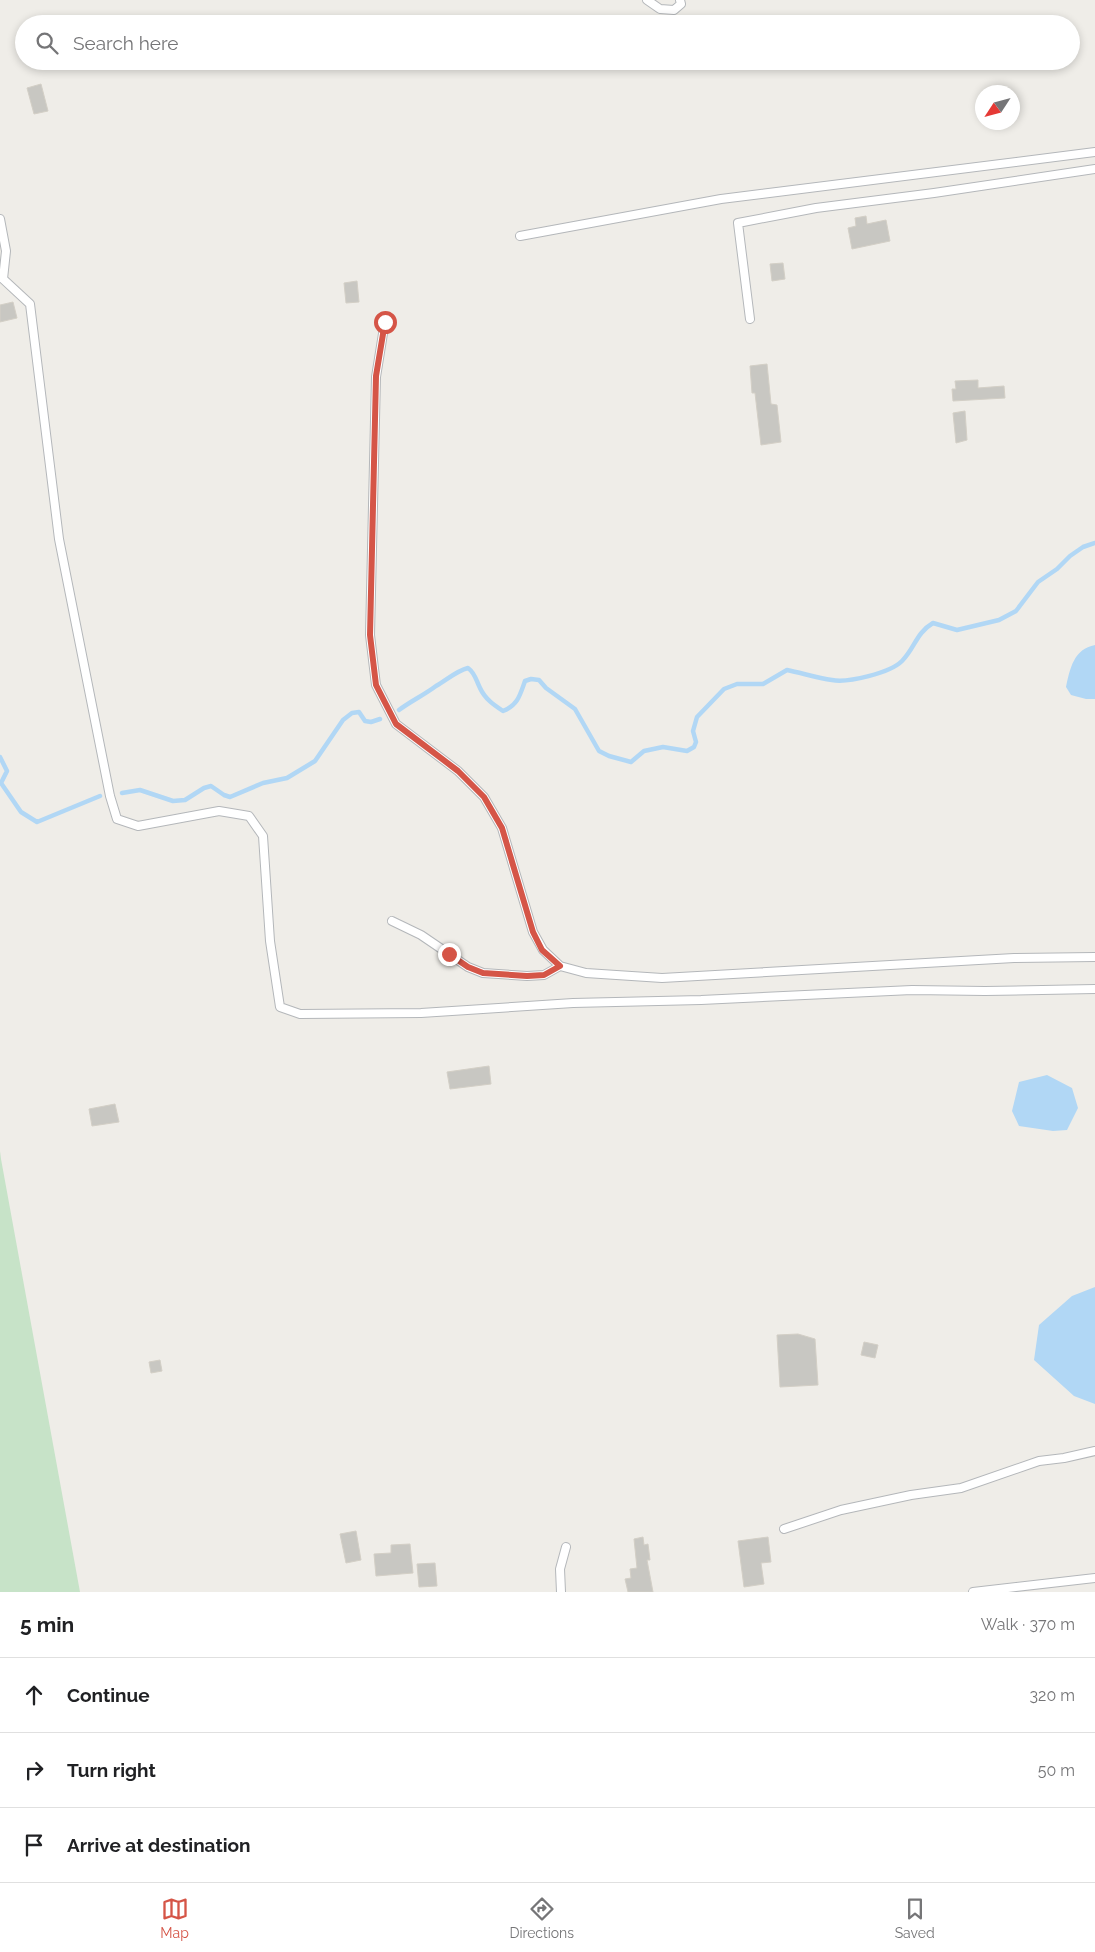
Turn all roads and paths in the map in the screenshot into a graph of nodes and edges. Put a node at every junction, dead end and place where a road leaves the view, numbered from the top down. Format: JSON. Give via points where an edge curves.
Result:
{"nodes":[{"id":1,"x":647,"y":0,"type":"edge"},
{"id":2,"x":680,"y":0,"type":"edge"},
{"id":3,"x":1095,"y":152,"type":"edge"},
{"id":4,"x":1095,"y":169,"type":"edge"},
{"id":5,"x":0,"y":219,"type":"edge"},
{"id":6,"x":520,"y":236,"type":"dead end"},
{"id":7,"x":750,"y":319,"type":"dead end"},
{"id":8,"x":385,"y":322,"type":"dead end"},
{"id":9,"x":392,"y":921,"type":"dead end"},
{"id":10,"x":1095,"y":958,"type":"edge"},
{"id":11,"x":560,"y":966,"type":"junction"},
{"id":12,"x":1095,"y":989,"type":"edge"},
{"id":13,"x":1095,"y":1451,"type":"edge"},
{"id":14,"x":784,"y":1529,"type":"dead end"},
{"id":15,"x":566,"y":1547,"type":"dead end"},
{"id":16,"x":1095,"y":1578,"type":"edge"},
{"id":17,"x":561,"y":1592,"type":"edge"},
{"id":18,"x":973,"y":1592,"type":"edge"}],
"edges":[{"from":1,"to":2,"type":"lane","via":[[660,10],[674,10],[681,4]]},
{"from":3,"to":6,"type":"lane","via":[[721,199]]},
{"from":4,"to":7,"type":"lane","via":[[816,208],[738,223]]},
{"from":5,"to":12,"type":"lane","via":[[6,251],[3,279],[30,304],[59,538],[117,819],[138,826],[219,811],[249,816],[263,836],[270,941],[280,1007],[300,1014],[421,1013],[573,1003],[912,990]]},
{"from":8,"to":11,"type":"lane","via":[[376,386],[370,635],[376,685],[396,724],[458,771],[484,797],[502,828],[533,932],[542,950]]},
{"from":9,"to":11,"type":"lane","via":[[483,973],[544,975]]},
{"from":10,"to":11,"type":"lane","via":[[1014,958],[662,978],[586,973]]},
{"from":13,"to":14,"type":"lane","via":[[1039,1461],[961,1488],[841,1510]]},
{"from":15,"to":17,"type":"lane","via":[[560,1569]]},
{"from":16,"to":18,"type":"lane"}]}
